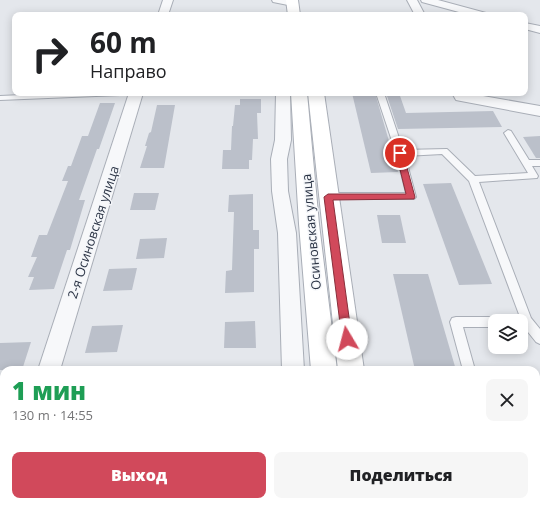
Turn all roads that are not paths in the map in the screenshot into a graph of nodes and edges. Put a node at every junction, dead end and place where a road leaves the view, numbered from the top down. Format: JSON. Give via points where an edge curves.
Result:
{"nodes":[{"id":1,"x":168,"y":0,"type":"edge"},
{"id":2,"x":412,"y":0,"type":"edge"},
{"id":3,"x":426,"y":0,"type":"edge"},
{"id":4,"x":277,"y":3,"type":"edge"},
{"id":5,"x":296,"y":4,"type":"edge"},
{"id":6,"x":164,"y":12,"type":"edge"},
{"id":7,"x":303,"y":12,"type":"edge"},
{"id":8,"x":418,"y":12,"type":"edge"},
{"id":9,"x":471,"y":12,"type":"edge"},
{"id":10,"x":528,"y":27,"type":"edge"},
{"id":11,"x":540,"y":30,"type":"edge"},
{"id":12,"x":48,"y":96,"type":"edge"},
{"id":13,"x":135,"y":96,"type":"edge"},
{"id":14,"x":283,"y":96,"type":"edge"},
{"id":15,"x":299,"y":96,"type":"edge"},
{"id":16,"x":316,"y":96,"type":"edge"},
{"id":17,"x":381,"y":96,"type":"edge"},
{"id":18,"x":465,"y":96,"type":"edge"},
{"id":19,"x":0,"y":98,"type":"edge"},
{"id":20,"x":540,"y":111,"type":"edge"},
{"id":21,"x":508,"y":133,"type":"dead end"},
{"id":22,"x":400,"y":153,"type":"junction"},
{"id":23,"x":540,"y":162,"type":"edge"},
{"id":24,"x":526,"y":163,"type":"junction"},
{"id":25,"x":473,"y":178,"type":"junction"},
{"id":26,"x":328,"y":197,"type":"junction"},
{"id":27,"x":521,"y":314,"type":"edge"},
{"id":28,"x":488,"y":322,"type":"edge"},
{"id":29,"x":528,"y":326,"type":"edge"},
{"id":30,"x":540,"y":338,"type":"edge"},
{"id":31,"x":51,"y":366,"type":"edge"},
{"id":32,"x":293,"y":366,"type":"edge"},
{"id":33,"x":324,"y":366,"type":"edge"},
{"id":34,"x":350,"y":366,"type":"edge"},
{"id":35,"x":468,"y":366,"type":"edge"}],
"edges":[{"from":1,"to":6,"type":"street"},
{"from":2,"to":8,"type":"street"},
{"from":3,"to":9,"type":"street"},
{"from":4,"to":5,"type":"street"},
{"from":5,"to":7,"type":"street"},
{"from":10,"to":11,"type":"street"},
{"from":12,"to":19,"type":"lane"},
{"from":13,"to":31,"type":"street","name":"2-я Осиновская улица"},
{"from":14,"to":32,"type":"street","via":[[283,140],[279,175],[287,233]]},
{"from":15,"to":33,"type":"street","name":"Осиновская улица"},
{"from":16,"to":26,"type":"street","name":"Осиновская улица"},
{"from":17,"to":22,"type":"lane"},
{"from":18,"to":20,"type":"street"},
{"from":21,"to":24,"type":"lane"},
{"from":22,"to":25,"type":"lane","via":[[444,151]]},
{"from":22,"to":26,"type":"lane","via":[[411,197]]},
{"from":23,"to":24,"type":"lane"},
{"from":24,"to":25,"type":"lane","via":[[534,176]]},
{"from":25,"to":27,"type":"lane"},
{"from":26,"to":34,"type":"street","name":"Осиновская улица"},
{"from":28,"to":35,"type":"lane","via":[[456,322]]},
{"from":29,"to":30,"type":"lane"}]}
